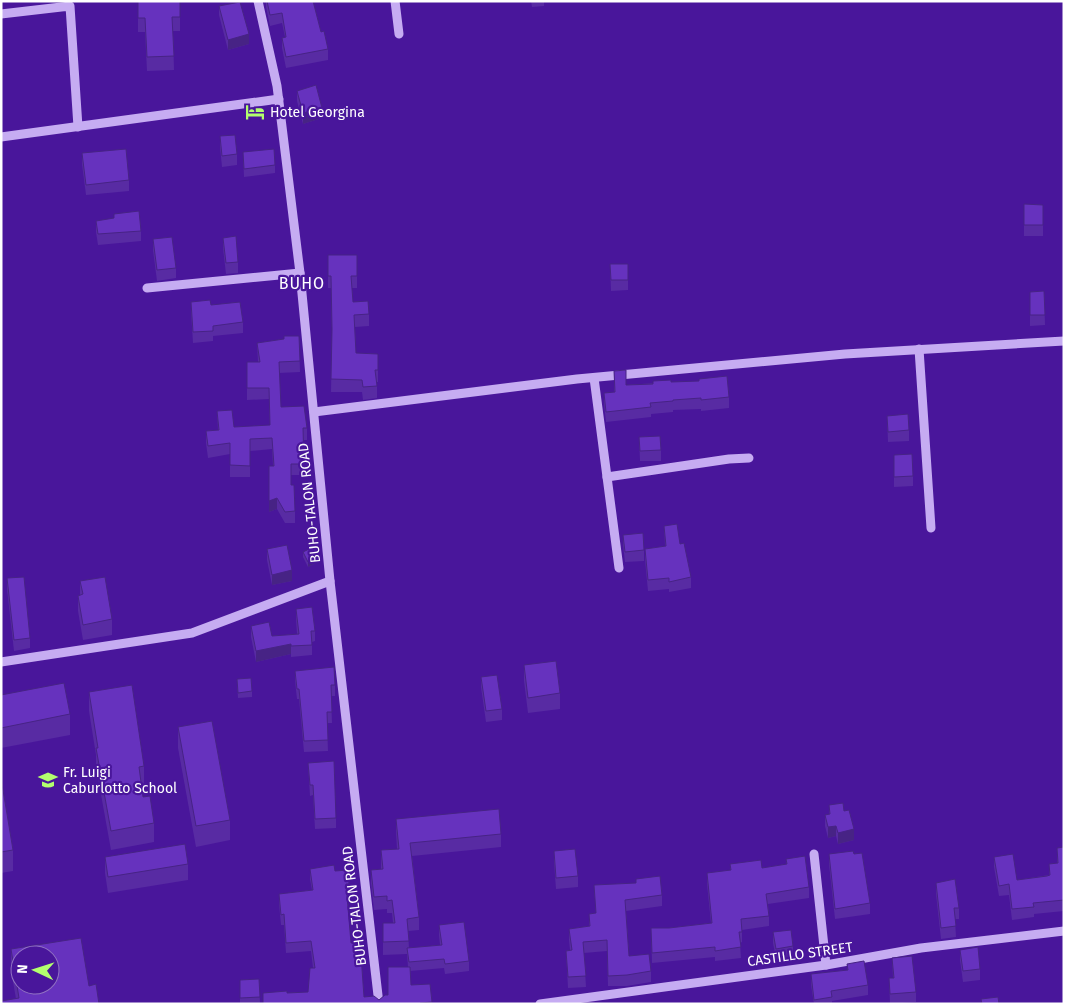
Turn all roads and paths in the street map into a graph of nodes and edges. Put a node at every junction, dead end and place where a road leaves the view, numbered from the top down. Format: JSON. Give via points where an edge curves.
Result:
{"nodes":[{"id":1,"x":258,"y":1,"type":"edge"},
{"id":2,"x":395,"y":1,"type":"edge"},
{"id":3,"x":1,"y":14,"type":"edge"},
{"id":4,"x":398,"y":34,"type":"dead end"},
{"id":5,"x":279,"y":100,"type":"junction"},
{"id":6,"x":78,"y":127,"type":"junction"},
{"id":7,"x":1,"y":137,"type":"edge"},
{"id":8,"x":300,"y":273,"type":"junction"},
{"id":9,"x":147,"y":288,"type":"dead end"},
{"id":10,"x":1064,"y":340,"type":"edge"},
{"id":11,"x":920,"y":349,"type":"junction"},
{"id":12,"x":594,"y":378,"type":"junction"},
{"id":13,"x":314,"y":412,"type":"junction"},
{"id":14,"x":749,"y":458,"type":"dead end"},
{"id":15,"x":607,"y":477,"type":"junction"},
{"id":16,"x":931,"y":528,"type":"dead end"},
{"id":17,"x":619,"y":568,"type":"dead end"},
{"id":18,"x":330,"y":581,"type":"junction"},
{"id":19,"x":1,"y":662,"type":"edge"},
{"id":20,"x":814,"y":854,"type":"dead end"},
{"id":21,"x":1064,"y":931,"type":"edge"},
{"id":22,"x":826,"y":965,"type":"junction"},
{"id":23,"x":379,"y":1004,"type":"edge"},
{"id":24,"x":540,"y":1004,"type":"edge"}],
"edges":[{"from":1,"to":5,"type":"street","name":"BUHO-TALON ROAD"},
{"from":2,"to":4,"type":"street"},
{"from":3,"to":6,"type":"street","via":[[70,6]]},
{"from":5,"to":6,"type":"street"},
{"from":5,"to":8,"type":"street","name":"BUHO-TALON ROAD"},
{"from":6,"to":7,"type":"street"},
{"from":8,"to":9,"type":"street"},
{"from":8,"to":13,"type":"street","name":"BUHO-TALON ROAD"},
{"from":10,"to":11,"type":"street"},
{"from":11,"to":12,"type":"street"},
{"from":11,"to":16,"type":"street"},
{"from":12,"to":13,"type":"street"},
{"from":12,"to":15,"type":"street"},
{"from":13,"to":18,"type":"street","name":"BUHO-TALON ROAD"},
{"from":14,"to":15,"type":"street","via":[[729,458]]},
{"from":15,"to":17,"type":"street"},
{"from":18,"to":19,"type":"street","via":[[192,633]]},
{"from":18,"to":23,"type":"street","name":"BUHO-TALON ROAD"},
{"from":20,"to":22,"type":"street"},
{"from":21,"to":22,"type":"street","name":"CASTILLO STREET","via":[[921,948]]},
{"from":22,"to":24,"type":"street","name":"CASTILLO STREET"}]}
